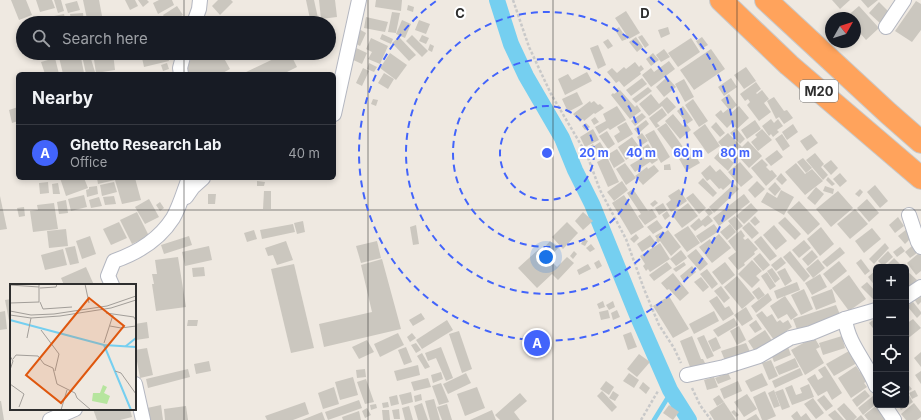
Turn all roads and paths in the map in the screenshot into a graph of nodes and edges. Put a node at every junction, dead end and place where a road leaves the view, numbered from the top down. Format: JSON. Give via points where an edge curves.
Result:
{"nodes":[{"id":1,"x":200,"y":0,"type":"edge"},
{"id":2,"x":359,"y":0,"type":"edge"},
{"id":3,"x":513,"y":0,"type":"edge"},
{"id":4,"x":721,"y":0,"type":"edge"},
{"id":5,"x":766,"y":0,"type":"edge"},
{"id":6,"x":904,"y":0,"type":"edge"},
{"id":7,"x":196,"y":16,"type":"edge"},
{"id":8,"x":886,"y":27,"type":"dead end"},
{"id":9,"x":182,"y":60,"type":"edge"},
{"id":10,"x":181,"y":72,"type":"edge"},
{"id":11,"x":336,"y":105,"type":"edge"},
{"id":12,"x":921,"y":142,"type":"edge"},
{"id":13,"x":921,"y":178,"type":"edge"},
{"id":14,"x":188,"y":180,"type":"edge"},
{"id":15,"x":201,"y":180,"type":"edge"},
{"id":16,"x":909,"y":215,"type":"dead end"},
{"id":17,"x":173,"y":218,"type":"junction"},
{"id":18,"x":921,"y":247,"type":"edge"},
{"id":19,"x":112,"y":284,"type":"edge"},
{"id":20,"x":921,"y":287,"type":"edge"},
{"id":21,"x":909,"y":295,"type":"edge"},
{"id":22,"x":873,"y":311,"type":"edge"},
{"id":23,"x":845,"y":319,"type":"junction"},
{"id":24,"x":687,"y":375,"type":"junction"},
{"id":25,"x":873,"y":378,"type":"edge"},
{"id":26,"x":136,"y":388,"type":"edge"},
{"id":27,"x":658,"y":391,"type":"dead end"},
{"id":28,"x":886,"y":408,"type":"edge"},
{"id":29,"x":73,"y":410,"type":"edge"},
{"id":30,"x":50,"y":420,"type":"edge"},
{"id":31,"x":143,"y":420,"type":"edge"},
{"id":32,"x":642,"y":420,"type":"edge"},
{"id":33,"x":711,"y":420,"type":"edge"},
{"id":34,"x":894,"y":420,"type":"edge"}],
"edges":[{"from":1,"to":7,"type":"street"},
{"from":2,"to":11,"type":"street"},
{"from":3,"to":24,"type":"path","via":[[529,47],[551,94],[587,154],[600,190],[626,239],[660,325]]},
{"from":4,"to":13,"type":"highway","number":"M20","via":[[789,65]]},
{"from":5,"to":12,"type":"highway","number":"M20"},
{"from":6,"to":8,"type":"street"},
{"from":9,"to":10,"type":"street"},
{"from":14,"to":17,"type":"street"},
{"from":15,"to":17,"type":"street","via":[[193,187]]},
{"from":16,"to":18,"type":"street"},
{"from":17,"to":19,"type":"street","via":[[148,245],[114,261],[108,276]]},
{"from":20,"to":21,"type":"street"},
{"from":22,"to":23,"type":"street"},
{"from":23,"to":24,"type":"street","via":[[811,333],[790,338],[758,356]]},
{"from":23,"to":25,"type":"street","via":[[851,342]]},
{"from":24,"to":33,"type":"path","via":[[700,404]]},
{"from":26,"to":31,"type":"street"},
{"from":27,"to":32,"type":"path"},
{"from":28,"to":34,"type":"street"},
{"from":29,"to":30,"type":"street"}]}
